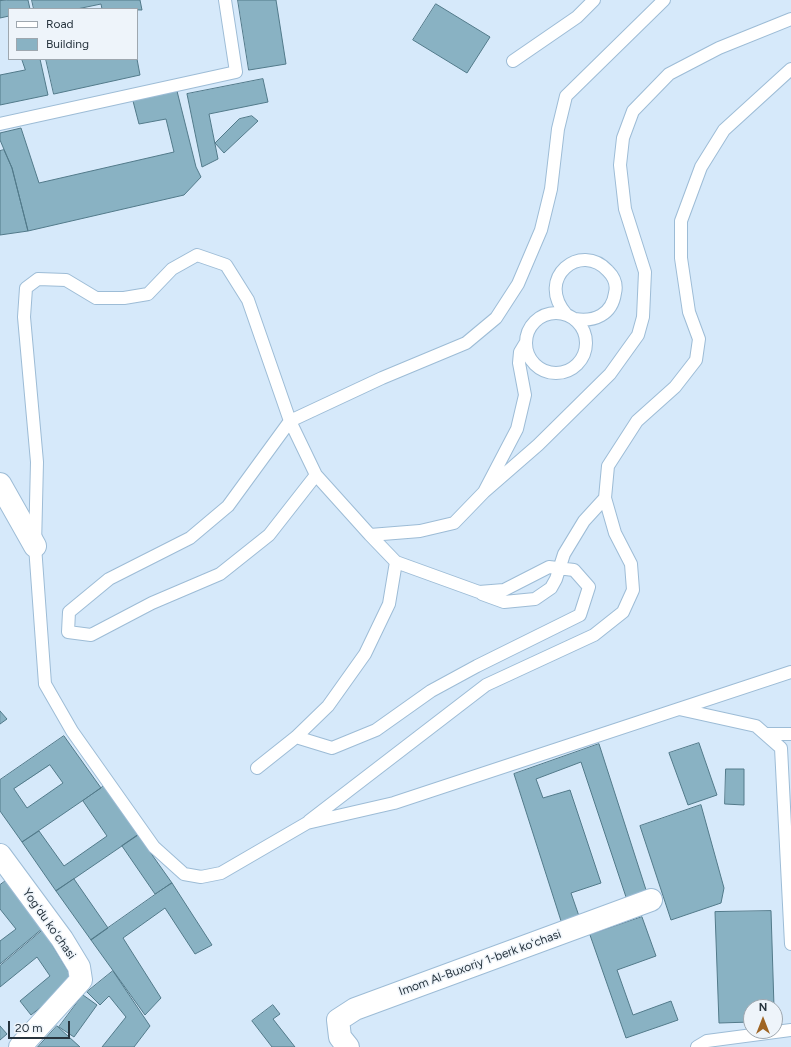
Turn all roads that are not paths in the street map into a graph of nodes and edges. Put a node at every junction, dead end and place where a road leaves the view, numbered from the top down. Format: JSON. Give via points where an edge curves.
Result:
{"nodes":[{"id":1,"x":225,"y":0,"type":"edge"},
{"id":2,"x":594,"y":0,"type":"edge"},
{"id":3,"x":664,"y":0,"type":"edge"},
{"id":4,"x":791,"y":19,"type":"edge"},
{"id":5,"x":512,"y":61,"type":"dead end"},
{"id":6,"x":791,"y":69,"type":"edge"},
{"id":7,"x":0,"y":124,"type":"edge"},
{"id":8,"x":570,"y":316,"type":"junction"},
{"id":9,"x":526,"y":342,"type":"junction"},
{"id":10,"x":290,"y":422,"type":"junction"},
{"id":11,"x":316,"y":475,"type":"junction"},
{"id":12,"x":0,"y":484,"type":"edge"},
{"id":13,"x":484,"y":492,"type":"junction"},
{"id":14,"x":605,"y":498,"type":"junction"},
{"id":15,"x":370,"y":535,"type":"junction"},
{"id":16,"x":36,"y":546,"type":"junction"},
{"id":17,"x":396,"y":562,"type":"junction"},
{"id":18,"x":560,"y":569,"type":"junction"},
{"id":19,"x":479,"y":592,"type":"junction"},
{"id":20,"x":791,"y":672,"type":"edge"},
{"id":21,"x":678,"y":709,"type":"junction"},
{"id":22,"x":766,"y":734,"type":"junction"},
{"id":23,"x":791,"y":734,"type":"edge"},
{"id":24,"x":296,"y":737,"type":"junction"},
{"id":25,"x":257,"y":768,"type":"dead end"},
{"id":26,"x":307,"y":823,"type":"junction"},
{"id":27,"x":0,"y":855,"type":"edge"},
{"id":28,"x":651,"y":900,"type":"dead end"},
{"id":29,"x":790,"y":912,"type":"edge"},
{"id":30,"x":791,"y":944,"type":"edge"},
{"id":31,"x":791,"y":1030,"type":"edge"},
{"id":32,"x":20,"y":1047,"type":"edge"},
{"id":33,"x":348,"y":1047,"type":"edge"},
{"id":34,"x":696,"y":1047,"type":"edge"}],
"edges":[{"from":1,"to":7,"type":"lane","via":[[236,72]]},
{"from":2,"to":5,"type":"lane","via":[[577,17]]},
{"from":3,"to":10,"type":"lane","via":[[566,96],[541,230],[518,284],[496,318],[466,343],[382,378]]},
{"from":4,"to":13,"type":"lane","via":[[719,48],[669,74],[633,110],[623,138],[620,164],[625,208],[645,272],[643,317],[638,334],[610,374],[538,445]]},
{"from":6,"to":14,"type":"lane","via":[[724,130],[701,167],[681,221],[681,258],[689,312],[699,339],[696,360],[675,387],[637,421],[608,466]]},
{"from":8,"to":8,"type":"lane","via":[[584,320],[594,319],[609,309],[614,301],[615,282],[604,266],[596,262],[577,261],[568,265],[559,275],[555,289],[556,298]]},
{"from":8,"to":9,"type":"lane","via":[[548,313],[539,318],[532,324]]},
{"from":8,"to":9,"type":"lane","via":[[582,326],[587,344],[580,361],[569,370],[556,373],[538,367],[527,352]]},
{"from":9,"to":13,"type":"lane","via":[[520,352],[518,363],[525,395],[517,429]]},
{"from":10,"to":11,"type":"lane"},
{"from":10,"to":11,"type":"lane","via":[[228,506],[190,538],[109,579],[69,612],[68,632],[91,635],[152,602],[220,574],[269,535]]},
{"from":10,"to":16,"type":"lane","via":[[248,300],[226,265],[197,255],[172,269],[148,294],[124,298],[96,298],[66,280],[38,279],[26,288],[24,316],[37,462]]},
{"from":11,"to":15,"type":"lane"},
{"from":12,"to":16,"type":"street"},
{"from":13,"to":15,"type":"lane","via":[[454,523],[420,531]]},
{"from":14,"to":18,"type":"lane","via":[[584,521],[564,554]]},
{"from":14,"to":26,"type":"lane","via":[[614,533],[631,564],[633,590],[623,612],[594,635],[486,685]]},
{"from":15,"to":17,"type":"lane"},
{"from":16,"to":26,"type":"lane","via":[[46,684],[72,731],[154,847],[184,874],[201,877],[221,873]]},
{"from":17,"to":19,"type":"lane"},
{"from":17,"to":24,"type":"lane","via":[[389,604],[365,654],[328,706]]},
{"from":18,"to":19,"type":"lane","via":[[549,567],[504,590]]},
{"from":18,"to":19,"type":"lane","via":[[550,588],[535,599],[504,602]]},
{"from":18,"to":24,"type":"lane","via":[[574,570],[589,587],[580,615],[431,691],[376,730],[332,748]]},
{"from":20,"to":21,"type":"lane"},
{"from":21,"to":22,"type":"lane","via":[[756,726]]},
{"from":21,"to":26,"type":"lane","via":[[394,803]]},
{"from":22,"to":23,"type":"lane"},
{"from":22,"to":29,"type":"lane","via":[[781,748]]},
{"from":24,"to":25,"type":"lane"},
{"from":27,"to":32,"type":"street","name":"Yogʻdu koʻchasi","via":[[62,939],[79,967],[81,980]]},
{"from":28,"to":33,"type":"street","name":"Imom Al-Buxoriy 1-berk koʻchasi","via":[[355,1009],[338,1020],[340,1037]]},
{"from":29,"to":30,"type":"lane"},
{"from":31,"to":34,"type":"lane","via":[[707,1041]]}]}
